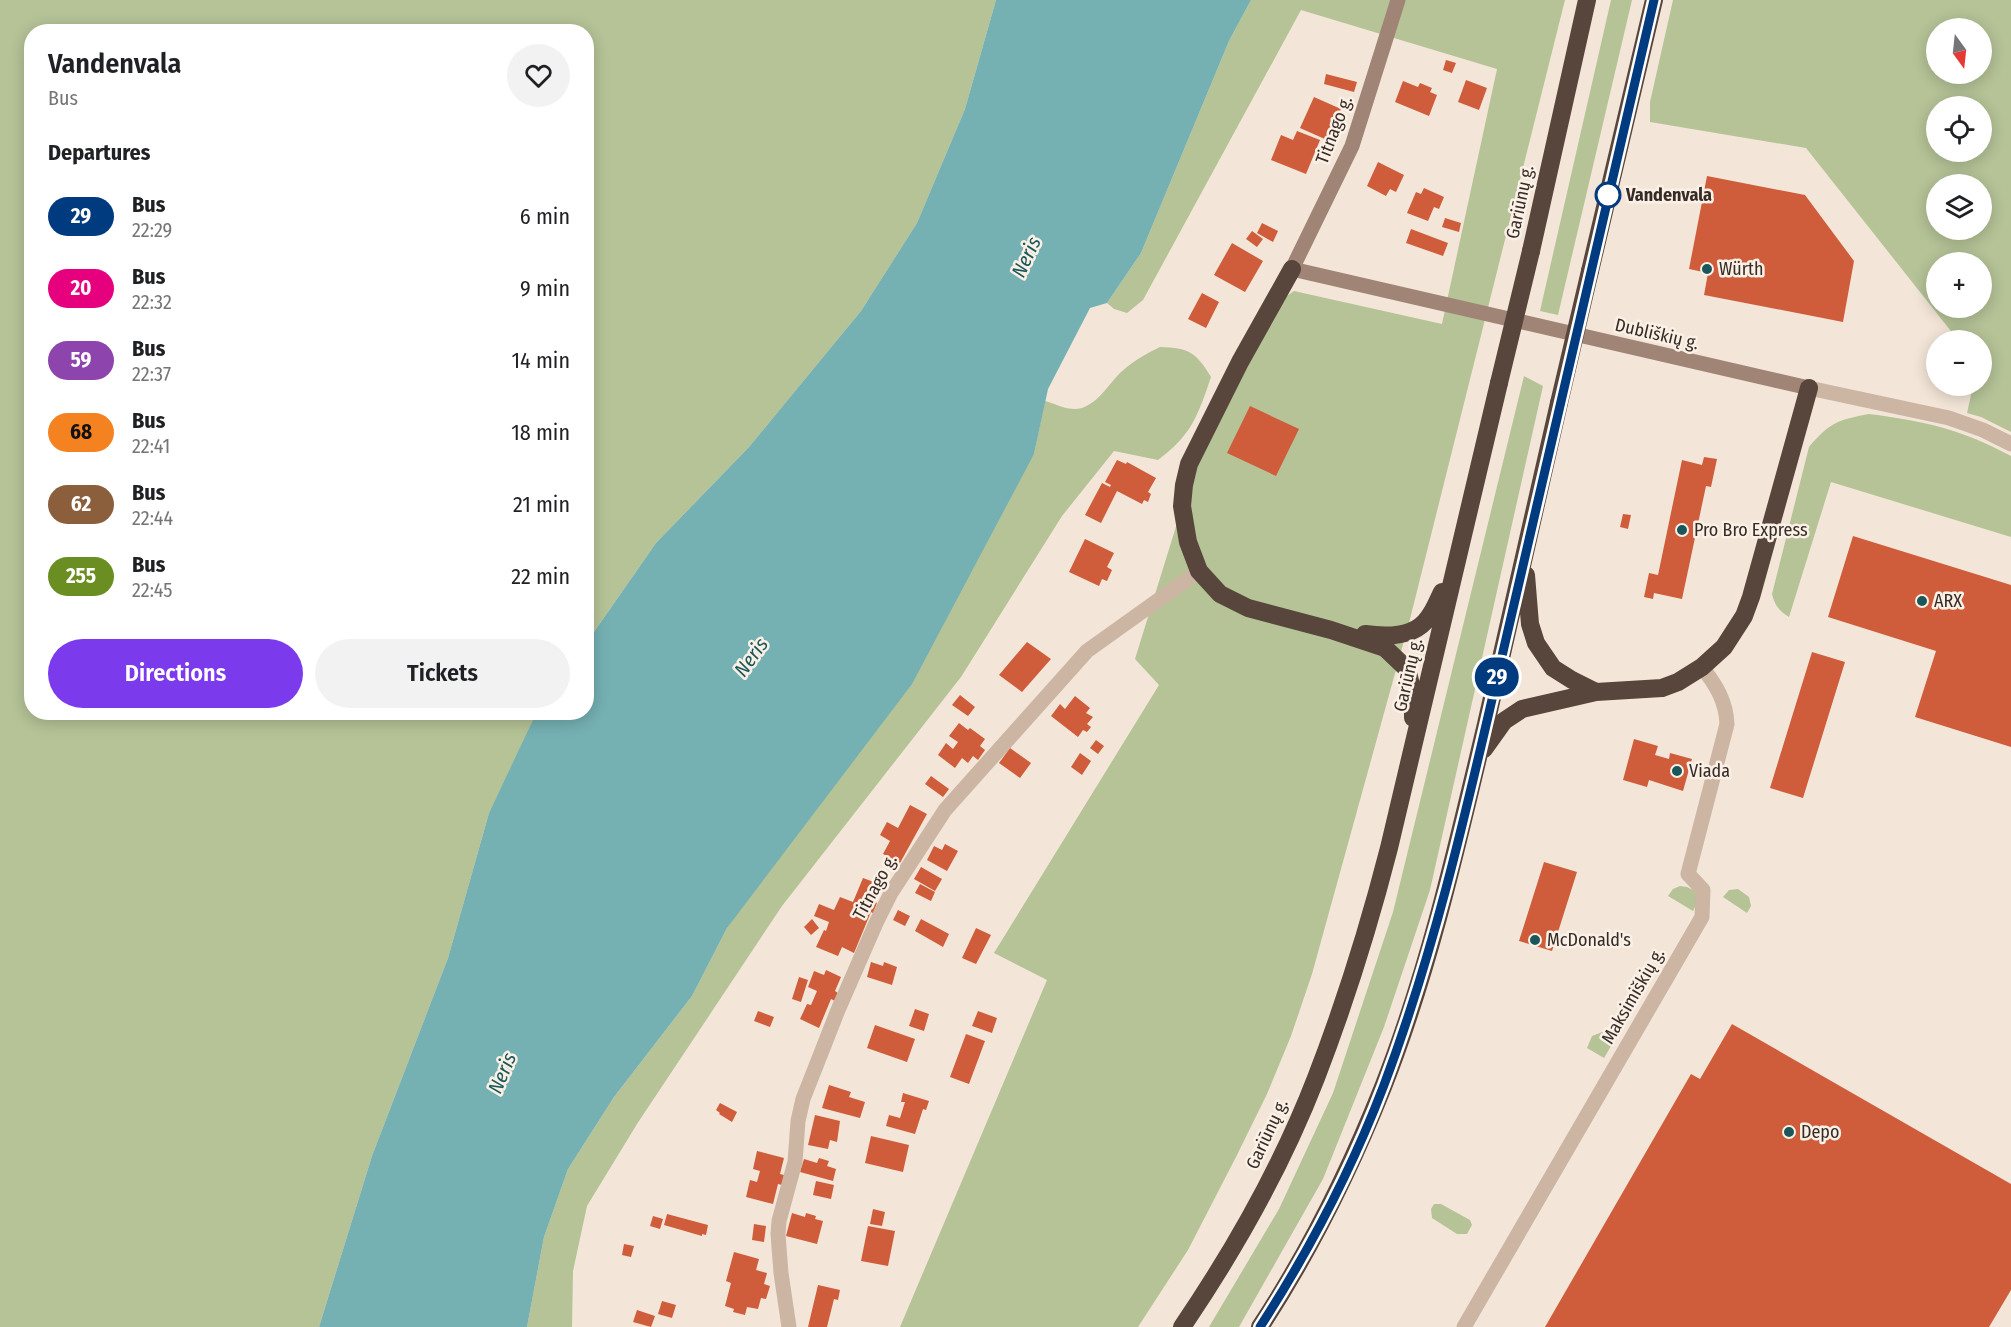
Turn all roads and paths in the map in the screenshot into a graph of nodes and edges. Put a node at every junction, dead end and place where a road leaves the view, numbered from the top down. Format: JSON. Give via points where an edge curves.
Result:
{"nodes":[{"id":1,"x":1398,"y":0,"type":"edge"},
{"id":2,"x":1587,"y":0,"type":"edge"},
{"id":3,"x":1654,"y":0,"type":"edge"},
{"id":4,"x":1292,"y":269,"type":"junction"},
{"id":5,"x":1809,"y":388,"type":"junction"},
{"id":6,"x":2011,"y":444,"type":"edge"},
{"id":7,"x":1525,"y":556,"type":"junction"},
{"id":8,"x":1455,"y":566,"type":"junction"},
{"id":9,"x":1199,"y":571,"type":"junction"},
{"id":10,"x":1331,"y":630,"type":"junction"},
{"id":11,"x":1702,"y":667,"type":"junction"},
{"id":12,"x":1596,"y":692,"type":"junction"},
{"id":13,"x":1414,"y":745,"type":"junction"},
{"id":14,"x":1478,"y":756,"type":"junction"},
{"id":15,"x":789,"y":1327,"type":"edge"},
{"id":16,"x":1182,"y":1327,"type":"edge"},
{"id":17,"x":1260,"y":1327,"type":"edge"},
{"id":18,"x":1464,"y":1327,"type":"edge"}],
"edges":[{"from":1,"to":4,"type":"street","name":"Titnago g.","via":[[1352,146]]},
{"from":2,"to":8,"type":"highway","name":"Gariūnų g.","bridge":true},
{"from":3,"to":7,"type":"highway","bridge":true},
{"from":4,"to":5,"type":"street","name":"Dubliškių g."},
{"from":4,"to":9,"type":"highway","via":[[1189,464],[1182,506],[1188,542]]},
{"from":5,"to":6,"type":"street","name":"Dubliškių g.","via":[[1949,418]]},
{"from":5,"to":11,"type":"highway","via":[[1744,616],[1724,647]]},
{"from":7,"to":12,"type":"highway","via":[[1530,624],[1536,644],[1553,668]]},
{"from":7,"to":14,"type":"highway"},
{"from":8,"to":10,"type":"highway","via":[[1428,620],[1412,631],[1390,636]]},
{"from":8,"to":13,"type":"highway","name":"Gariūnų g."},
{"from":9,"to":10,"type":"highway","via":[[1220,594],[1248,608]]},
{"from":9,"to":15,"type":"street","name":"Titnago g.","via":[[1087,651],[945,810],[891,893],[803,1099],[795,1162],[778,1234]]},
{"from":10,"to":13,"type":"highway","via":[[1385,648],[1407,669],[1413,693]]},
{"from":11,"to":12,"type":"highway","via":[[1662,688]]},
{"from":11,"to":18,"type":"street","name":"Maksimiškių g.","via":[[1723,700],[1727,724],[1688,874],[1703,890],[1702,917]]},
{"from":12,"to":14,"type":"highway","via":[[1522,709],[1504,721]]},
{"from":13,"to":16,"type":"highway","name":"Gariūnų g.","via":[[1371,918],[1316,1079],[1250,1217]]},
{"from":14,"to":17,"type":"highway","via":[[1424,963],[1383,1087],[1307,1250]]}]}
